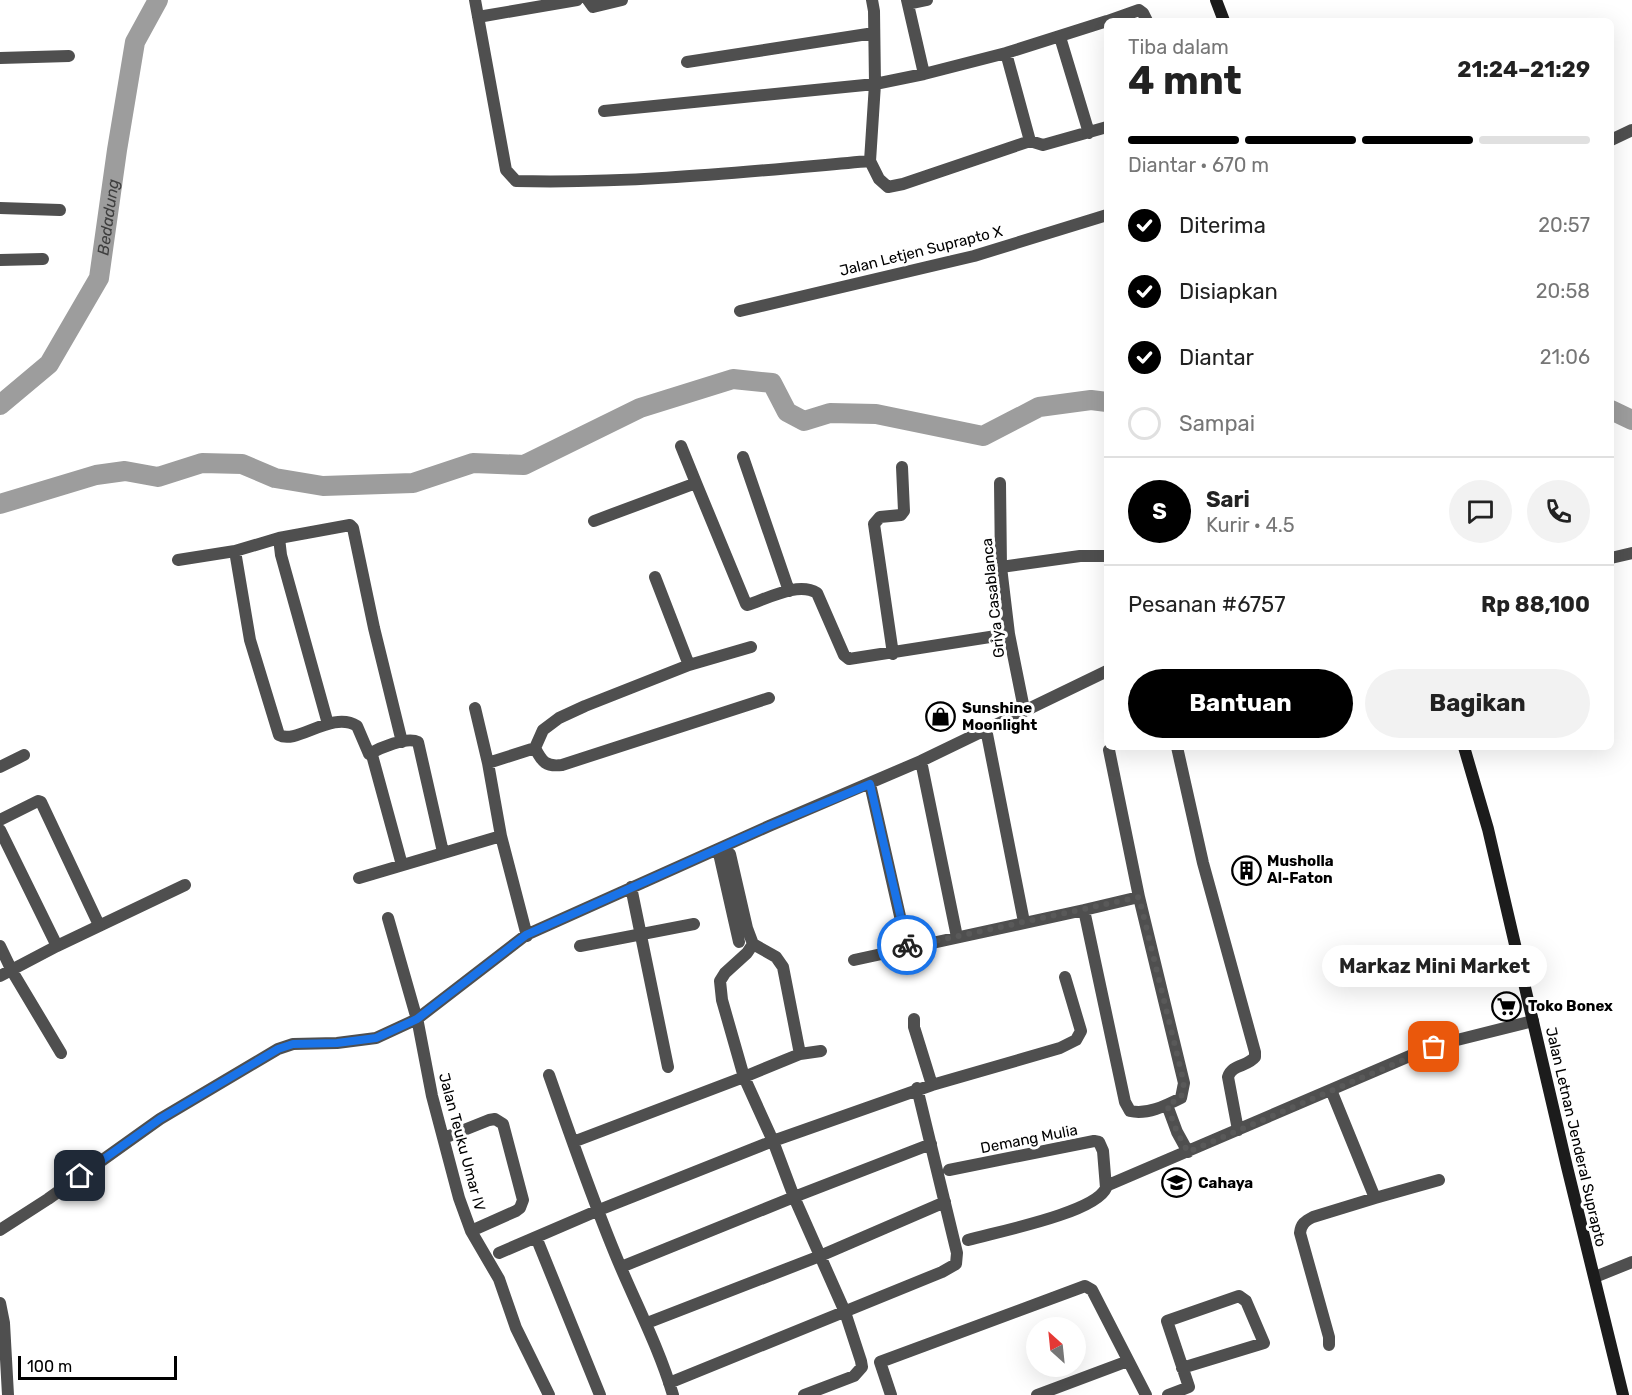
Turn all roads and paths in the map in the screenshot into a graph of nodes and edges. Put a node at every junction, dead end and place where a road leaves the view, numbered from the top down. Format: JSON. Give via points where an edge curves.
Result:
{"nodes":[{"id":1,"x":475,"y":0,"type":"edge"},
{"id":2,"x":577,"y":0,"type":"edge"},
{"id":3,"x":588,"y":0,"type":"edge"},
{"id":4,"x":622,"y":0,"type":"edge"},
{"id":5,"x":872,"y":0,"type":"edge"},
{"id":6,"x":927,"y":0,"type":"edge"},
{"id":7,"x":1216,"y":0,"type":"edge"},
{"id":8,"x":907,"y":2,"type":"edge"},
{"id":9,"x":478,"y":17,"type":"junction"},
{"id":10,"x":1116,"y":18,"type":"edge"},
{"id":11,"x":1146,"y":18,"type":"edge"},
{"id":12,"x":1223,"y":18,"type":"edge"},
{"id":13,"x":1104,"y":22,"type":"edge"},
{"id":14,"x":874,"y":33,"type":"junction"},
{"id":15,"x":1060,"y":38,"type":"junction"},
{"id":16,"x":1006,"y":53,"type":"junction"},
{"id":17,"x":69,"y":56,"type":"dead end"},
{"id":18,"x":0,"y":58,"type":"edge"},
{"id":19,"x":687,"y":62,"type":"dead end"},
{"id":20,"x":924,"y":74,"type":"junction"},
{"id":21,"x":875,"y":84,"type":"junction"},
{"id":22,"x":604,"y":111,"type":"dead end"},
{"id":23,"x":1104,"y":128,"type":"edge"},
{"id":24,"x":1632,"y":130,"type":"edge"},
{"id":25,"x":1089,"y":133,"type":"junction"},
{"id":26,"x":1614,"y":139,"type":"edge"},
{"id":27,"x":1030,"y":141,"type":"junction"},
{"id":28,"x":870,"y":161,"type":"junction"},
{"id":29,"x":0,"y":208,"type":"edge"},
{"id":30,"x":60,"y":210,"type":"dead end"},
{"id":31,"x":1104,"y":215,"type":"edge"},
{"id":32,"x":43,"y":259,"type":"dead end"},
{"id":33,"x":0,"y":260,"type":"edge"},
{"id":34,"x":740,"y":311,"type":"dead end"},
{"id":35,"x":681,"y":446,"type":"dead end"},
{"id":36,"x":743,"y":457,"type":"dead end"},
{"id":37,"x":902,"y":468,"type":"dead end"},
{"id":38,"x":696,"y":483,"type":"junction"},
{"id":39,"x":1000,"y":483,"type":"dead end"},
{"id":40,"x":594,"y":521,"type":"dead end"},
{"id":41,"x":279,"y":538,"type":"junction"},
{"id":42,"x":235,"y":551,"type":"junction"},
{"id":43,"x":1632,"y":553,"type":"edge"},
{"id":44,"x":1104,"y":556,"type":"edge"},
{"id":45,"x":1614,"y":557,"type":"edge"},
{"id":46,"x":178,"y":560,"type":"dead end"},
{"id":47,"x":1001,"y":567,"type":"junction"},
{"id":48,"x":655,"y":578,"type":"dead end"},
{"id":49,"x":789,"y":591,"type":"junction"},
{"id":50,"x":1009,"y":634,"type":"junction"},
{"id":51,"x":751,"y":648,"type":"dead end"},
{"id":52,"x":893,"y":654,"type":"junction"},
{"id":53,"x":689,"y":665,"type":"junction"},
{"id":54,"x":1104,"y":672,"type":"edge"},
{"id":55,"x":769,"y":698,"type":"dead end"},
{"id":56,"x":475,"y":708,"type":"dead end"},
{"id":57,"x":1024,"y":709,"type":"junction"},
{"id":58,"x":328,"y":724,"type":"junction"},
{"id":59,"x":986,"y":729,"type":"junction"},
{"id":60,"x":402,"y":742,"type":"junction"},
{"id":61,"x":535,"y":748,"type":"junction"},
{"id":62,"x":1109,"y":750,"type":"dead end"},
{"id":63,"x":1178,"y":750,"type":"edge"},
{"id":64,"x":1465,"y":750,"type":"edge"},
{"id":65,"x":369,"y":754,"type":"junction"},
{"id":66,"x":24,"y":755,"type":"dead end"},
{"id":67,"x":921,"y":761,"type":"junction"},
{"id":68,"x":488,"y":763,"type":"junction"},
{"id":69,"x":0,"y":767,"type":"edge"},
{"id":70,"x":870,"y":784,"type":"junction"},
{"id":71,"x":0,"y":820,"type":"edge"},
{"id":72,"x":0,"y":830,"type":"edge"},
{"id":73,"x":501,"y":836,"type":"junction"},
{"id":74,"x":443,"y":852,"type":"junction"},
{"id":75,"x":724,"y":852,"type":"junction"},
{"id":76,"x":402,"y":865,"type":"junction"},
{"id":77,"x":359,"y":878,"type":"dead end"},
{"id":78,"x":185,"y":885,"type":"dead end"},
{"id":79,"x":631,"y":887,"type":"junction"},
{"id":80,"x":1139,"y":897,"type":"junction"},
{"id":81,"x":1084,"y":910,"type":"junction"},
{"id":82,"x":388,"y":918,"type":"dead end"},
{"id":83,"x":1024,"y":922,"type":"junction"},
{"id":84,"x":694,"y":924,"type":"dead end"},
{"id":85,"x":99,"y":926,"type":"junction"},
{"id":86,"x":641,"y":934,"type":"junction"},
{"id":87,"x":526,"y":935,"type":"junction"},
{"id":88,"x":957,"y":937,"type":"junction"},
{"id":89,"x":739,"y":942,"type":"dead end"},
{"id":90,"x":753,"y":944,"type":"junction"},
{"id":91,"x":0,"y":945,"type":"edge"},
{"id":92,"x":57,"y":946,"type":"junction"},
{"id":93,"x":580,"y":946,"type":"dead end"},
{"id":94,"x":908,"y":947,"type":"junction"},
{"id":95,"x":854,"y":960,"type":"dead end"},
{"id":96,"x":12,"y":971,"type":"junction"},
{"id":97,"x":0,"y":976,"type":"edge"},
{"id":98,"x":1065,"y":977,"type":"dead end"},
{"id":99,"x":417,"y":1019,"type":"junction"},
{"id":100,"x":914,"y":1019,"type":"dead end"},
{"id":101,"x":1533,"y":1022,"type":"junction"},
{"id":102,"x":821,"y":1051,"type":"dead end"},
{"id":103,"x":61,"y":1053,"type":"dead end"},
{"id":104,"x":800,"y":1054,"type":"junction"},
{"id":105,"x":668,"y":1067,"type":"dead end"},
{"id":106,"x":549,"y":1075,"type":"dead end"},
{"id":107,"x":744,"y":1077,"type":"junction"},
{"id":108,"x":932,"y":1084,"type":"junction"},
{"id":109,"x":917,"y":1088,"type":"junction"},
{"id":110,"x":1331,"y":1090,"type":"junction"},
{"id":111,"x":1167,"y":1105,"type":"junction"},
{"id":112,"x":1238,"y":1130,"type":"junction"},
{"id":113,"x":444,"y":1138,"type":"junction"},
{"id":114,"x":773,"y":1141,"type":"junction"},
{"id":115,"x":573,"y":1142,"type":"junction"},
{"id":116,"x":931,"y":1144,"type":"junction"},
{"id":117,"x":1188,"y":1152,"type":"junction"},
{"id":118,"x":949,"y":1170,"type":"dead end"},
{"id":119,"x":1439,"y":1180,"type":"dead end"},
{"id":120,"x":1106,"y":1186,"type":"junction"},
{"id":121,"x":794,"y":1197,"type":"junction"},
{"id":122,"x":1375,"y":1197,"type":"junction"},
{"id":123,"x":945,"y":1202,"type":"junction"},
{"id":124,"x":598,"y":1210,"type":"junction"},
{"id":125,"x":0,"y":1230,"type":"edge"},
{"id":126,"x":471,"y":1231,"type":"junction"},
{"id":127,"x":536,"y":1237,"type":"junction"},
{"id":128,"x":968,"y":1239,"type":"dead end"},
{"id":129,"x":499,"y":1253,"type":"dead end"},
{"id":130,"x":820,"y":1256,"type":"junction"},
{"id":131,"x":1632,"y":1262,"type":"edge"},
{"id":132,"x":621,"y":1267,"type":"junction"},
{"id":133,"x":1595,"y":1277,"type":"junction"},
{"id":134,"x":0,"y":1304,"type":"edge"},
{"id":135,"x":845,"y":1312,"type":"junction"},
{"id":136,"x":647,"y":1323,"type":"junction"},
{"id":137,"x":1329,"y":1345,"type":"dead end"},
{"id":138,"x":3,"y":1350,"type":"edge"},
{"id":139,"x":1128,"y":1361,"type":"junction"},
{"id":140,"x":1182,"y":1368,"type":"junction"},
{"id":141,"x":671,"y":1389,"type":"edge"},
{"id":142,"x":8,"y":1395,"type":"edge"},
{"id":143,"x":549,"y":1395,"type":"edge"},
{"id":144,"x":600,"y":1395,"type":"edge"},
{"id":145,"x":804,"y":1395,"type":"edge"},
{"id":146,"x":891,"y":1395,"type":"edge"},
{"id":147,"x":1037,"y":1395,"type":"edge"},
{"id":148,"x":1146,"y":1395,"type":"edge"},
{"id":149,"x":1168,"y":1395,"type":"edge"},
{"id":150,"x":1623,"y":1395,"type":"edge"}],
"edges":[{"from":1,"to":9,"type":"street"},
{"from":2,"to":9,"type":"street"},
{"from":3,"to":4,"type":"street","via":[[593,7]]},
{"from":5,"to":14,"type":"street"},
{"from":6,"to":8,"type":"street"},
{"from":7,"to":12,"type":"main road"},
{"from":8,"to":20,"type":"street"},
{"from":9,"to":28,"type":"street","via":[[506,170],[516,181],[716,174]]},
{"from":10,"to":11,"type":"street","via":[[1139,10]]},
{"from":13,"to":15,"type":"street"},
{"from":14,"to":19,"type":"street"},
{"from":14,"to":21,"type":"street"},
{"from":15,"to":16,"type":"street"},
{"from":15,"to":25,"type":"street"},
{"from":16,"to":20,"type":"street"},
{"from":16,"to":27,"type":"street"},
{"from":17,"to":18,"type":"street"},
{"from":20,"to":21,"type":"street"},
{"from":21,"to":22,"type":"street"},
{"from":21,"to":28,"type":"street"},
{"from":23,"to":25,"type":"street"},
{"from":24,"to":26,"type":"street"},
{"from":25,"to":27,"type":"street","via":[[1043,145]]},
{"from":27,"to":28,"type":"street","via":[[888,187]]},
{"from":29,"to":30,"type":"street"},
{"from":31,"to":34,"type":"street","name":"Jalan Letjen Suprapto X","via":[[974,256]]},
{"from":32,"to":33,"type":"street"},
{"from":35,"to":38,"type":"street"},
{"from":36,"to":49,"type":"street"},
{"from":37,"to":52,"type":"street","via":[[904,511],[901,515],[880,517],[874,524]]},
{"from":38,"to":40,"type":"street"},
{"from":38,"to":49,"type":"street","via":[[746,604]]},
{"from":39,"to":47,"type":"street","name":"Griya Casablanca"},
{"from":41,"to":42,"type":"street"},
{"from":41,"to":58,"type":"street"},
{"from":41,"to":60,"type":"street","via":[[343,525],[353,528]]},
{"from":42,"to":46,"type":"street"},
{"from":42,"to":58,"type":"street","via":[[250,640],[279,735],[289,737]]},
{"from":43,"to":45,"type":"street"},
{"from":44,"to":47,"type":"street"},
{"from":47,"to":50,"type":"street","name":"Griya Casablanca"},
{"from":48,"to":53,"type":"street"},
{"from":49,"to":52,"type":"street","via":[[805,588],[817,593],[849,660]]},
{"from":50,"to":52,"type":"street"},
{"from":50,"to":57,"type":"street","name":"Griya Casablanca"},
{"from":51,"to":53,"type":"street"},
{"from":53,"to":61,"type":"street","via":[[559,718],[543,730]]},
{"from":54,"to":57,"type":"street"},
{"from":55,"to":61,"type":"street","via":[[562,765],[546,765]]},
{"from":56,"to":68,"type":"street"},
{"from":57,"to":59,"type":"street"},
{"from":58,"to":65,"type":"street","via":[[346,721],[357,726]]},
{"from":59,"to":67,"type":"street"},
{"from":59,"to":83,"type":"street"},
{"from":60,"to":65,"type":"street"},
{"from":60,"to":74,"type":"street","via":[[418,742]]},
{"from":61,"to":68,"type":"street"},
{"from":62,"to":80,"type":"street"},
{"from":63,"to":112,"type":"street","via":[[1203,863],[1255,1052],[1250,1063],[1233,1069],[1228,1077]]},
{"from":64,"to":101,"type":"main road","name":"Jalan Letnan Jenderal Suprapto","via":[[1488,829]]},
{"from":65,"to":76,"type":"street"},
{"from":66,"to":69,"type":"street"},
{"from":67,"to":70,"type":"street"},
{"from":67,"to":88,"type":"street"},
{"from":68,"to":73,"type":"street"},
{"from":70,"to":75,"type":"street"},
{"from":70,"to":94,"type":"street"},
{"from":71,"to":85,"type":"street","via":[[41,802]]},
{"from":72,"to":92,"type":"street"},
{"from":73,"to":74,"type":"street"},
{"from":73,"to":87,"type":"street"},
{"from":74,"to":76,"type":"street"},
{"from":75,"to":79,"type":"street"},
{"from":75,"to":89,"type":"street"},
{"from":75,"to":90,"type":"street"},
{"from":76,"to":77,"type":"street"},
{"from":78,"to":85,"type":"street"},
{"from":79,"to":86,"type":"street"},
{"from":79,"to":87,"type":"street"},
{"from":80,"to":81,"type":"street"},
{"from":80,"to":111,"type":"street","via":[[1184,1083],[1181,1098]]},
{"from":81,"to":83,"type":"street"},
{"from":81,"to":111,"type":"street","via":[[1125,1102],[1130,1111],[1139,1113]]},
{"from":82,"to":99,"type":"street","name":"Jalan Teuku Umar IV"},
{"from":83,"to":88,"type":"street"},
{"from":84,"to":86,"type":"street"},
{"from":85,"to":92,"type":"street"},
{"from":86,"to":93,"type":"street"},
{"from":86,"to":105,"type":"street"},
{"from":87,"to":99,"type":"street"},
{"from":88,"to":94,"type":"street"},
{"from":90,"to":104,"type":"street","via":[[776,957],[783,967]]},
{"from":90,"to":107,"type":"street","via":[[720,981]]},
{"from":91,"to":96,"type":"street"},
{"from":92,"to":96,"type":"street"},
{"from":94,"to":95,"type":"street"},
{"from":96,"to":97,"type":"street"},
{"from":96,"to":103,"type":"street"},
{"from":98,"to":108,"type":"street","via":[[1081,1031],[1076,1040]]},
{"from":99,"to":113,"type":"street","name":"Jalan Teuku Umar IV"},
{"from":99,"to":125,"type":"street","via":[[376,1038],[293,1044],[278,1049],[160,1119]]},
{"from":100,"to":108,"type":"street"},
{"from":101,"to":110,"type":"street","via":[[1419,1052]]},
{"from":101,"to":133,"type":"main road","name":"Jalan Letnan Jenderal Suprapto"},
{"from":102,"to":104,"type":"street"},
{"from":104,"to":107,"type":"street"},
{"from":106,"to":115,"type":"street"},
{"from":107,"to":114,"type":"street"},
{"from":107,"to":115,"type":"street"},
{"from":108,"to":109,"type":"street"},
{"from":109,"to":114,"type":"street"},
{"from":109,"to":116,"type":"street"},
{"from":110,"to":112,"type":"street"},
{"from":110,"to":122,"type":"street"},
{"from":111,"to":117,"type":"street"},
{"from":112,"to":117,"type":"street"},
{"from":113,"to":126,"type":"street","name":"Jalan Teuku Umar IV"},
{"from":113,"to":126,"type":"street","via":[[489,1120],[503,1124],[522,1205]]},
{"from":114,"to":121,"type":"street"},
{"from":114,"to":124,"type":"street"},
{"from":115,"to":124,"type":"street"},
{"from":116,"to":121,"type":"street"},
{"from":116,"to":123,"type":"street"},
{"from":117,"to":120,"type":"street"},
{"from":118,"to":120,"type":"street","name":"Demang Mulia","via":[[1094,1141],[1099,1142],[1103,1151]]},
{"from":119,"to":122,"type":"street"},
{"from":120,"to":128,"type":"street","via":[[1098,1198],[1062,1215]]},
{"from":121,"to":130,"type":"street"},
{"from":121,"to":132,"type":"street"},
{"from":122,"to":137,"type":"street","via":[[1313,1217],[1300,1228]]},
{"from":123,"to":130,"type":"street"},
{"from":123,"to":135,"type":"street","via":[[956,1264]]},
{"from":124,"to":127,"type":"street"},
{"from":124,"to":132,"type":"street"},
{"from":126,"to":143,"type":"street","name":"Jalan Teuku Umar IV","via":[[499,1279],[516,1328]]},
{"from":127,"to":129,"type":"street"},
{"from":127,"to":144,"type":"street"},
{"from":130,"to":135,"type":"street"},
{"from":130,"to":136,"type":"street"},
{"from":131,"to":133,"type":"street"},
{"from":132,"to":136,"type":"street"},
{"from":133,"to":150,"type":"main road","name":"Jalan Letnan Jenderal Suprapto"},
{"from":134,"to":138,"type":"street"},
{"from":135,"to":141,"type":"street"},
{"from":135,"to":145,"type":"street","via":[[862,1366],[854,1376]]},
{"from":136,"to":141,"type":"street"},
{"from":138,"to":142,"type":"street"},
{"from":139,"to":146,"type":"street","via":[[1092,1290],[1085,1286],[880,1362]]},
{"from":139,"to":147,"type":"street"},
{"from":139,"to":148,"type":"street"},
{"from":140,"to":140,"type":"street","via":[[1167,1321],[1239,1296],[1246,1301],[1264,1343]]},
{"from":140,"to":149,"type":"street","via":[[1189,1387]]}]}
